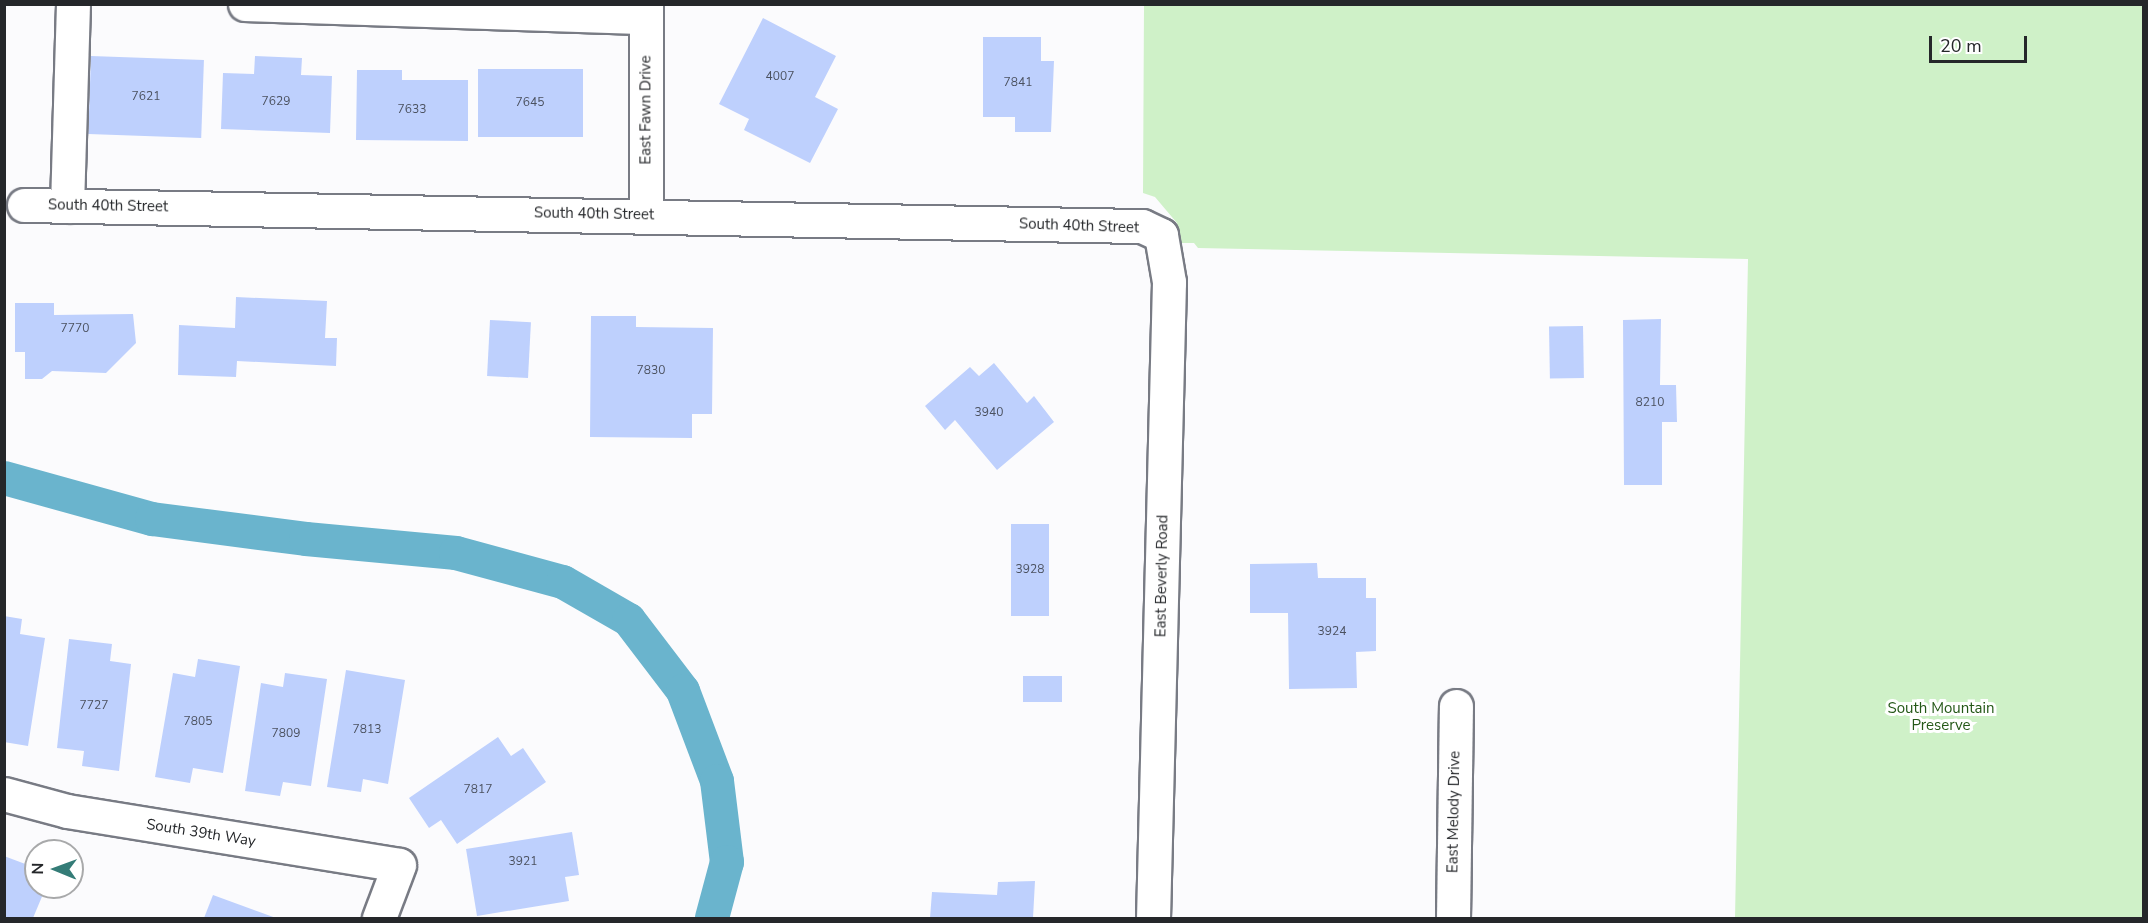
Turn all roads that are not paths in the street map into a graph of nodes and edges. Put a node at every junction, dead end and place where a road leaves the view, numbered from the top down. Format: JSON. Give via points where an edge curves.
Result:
{"nodes":[{"id":1,"x":73,"y":4,"type":"edge"},
{"id":2,"x":245,"y":4,"type":"edge"},
{"id":3,"x":646,"y":11,"type":"edge"},
{"id":4,"x":24,"y":205,"type":"dead end"},
{"id":5,"x":67,"y":206,"type":"junction"},
{"id":6,"x":645,"y":215,"type":"junction"},
{"id":7,"x":1161,"y":235,"type":"joint"},
{"id":8,"x":1456,"y":706,"type":"dead end"},
{"id":9,"x":4,"y":794,"type":"edge"},
{"id":10,"x":379,"y":918,"type":"edge"},
{"id":11,"x":1154,"y":918,"type":"edge"},
{"id":12,"x":1453,"y":918,"type":"edge"}],
"edges":[{"from":1,"to":5,"type":"street"},
{"from":2,"to":3,"type":"street"},
{"from":3,"to":6,"type":"street","name":"East Fawn Drive"},
{"from":4,"to":5,"type":"street","name":"South 40th Street"},
{"from":5,"to":6,"type":"street","name":"South 40th Street"},
{"from":6,"to":7,"type":"street","name":"South 40th Street","via":[[1142,226]]},
{"from":7,"to":11,"type":"street","name":"East Beverly Road","via":[[1170,282]]},
{"from":8,"to":12,"type":"street","name":"East Melody Drive"},
{"from":9,"to":10,"type":"street","name":"South 39th Way","via":[[67,811],[399,865]]}]}
